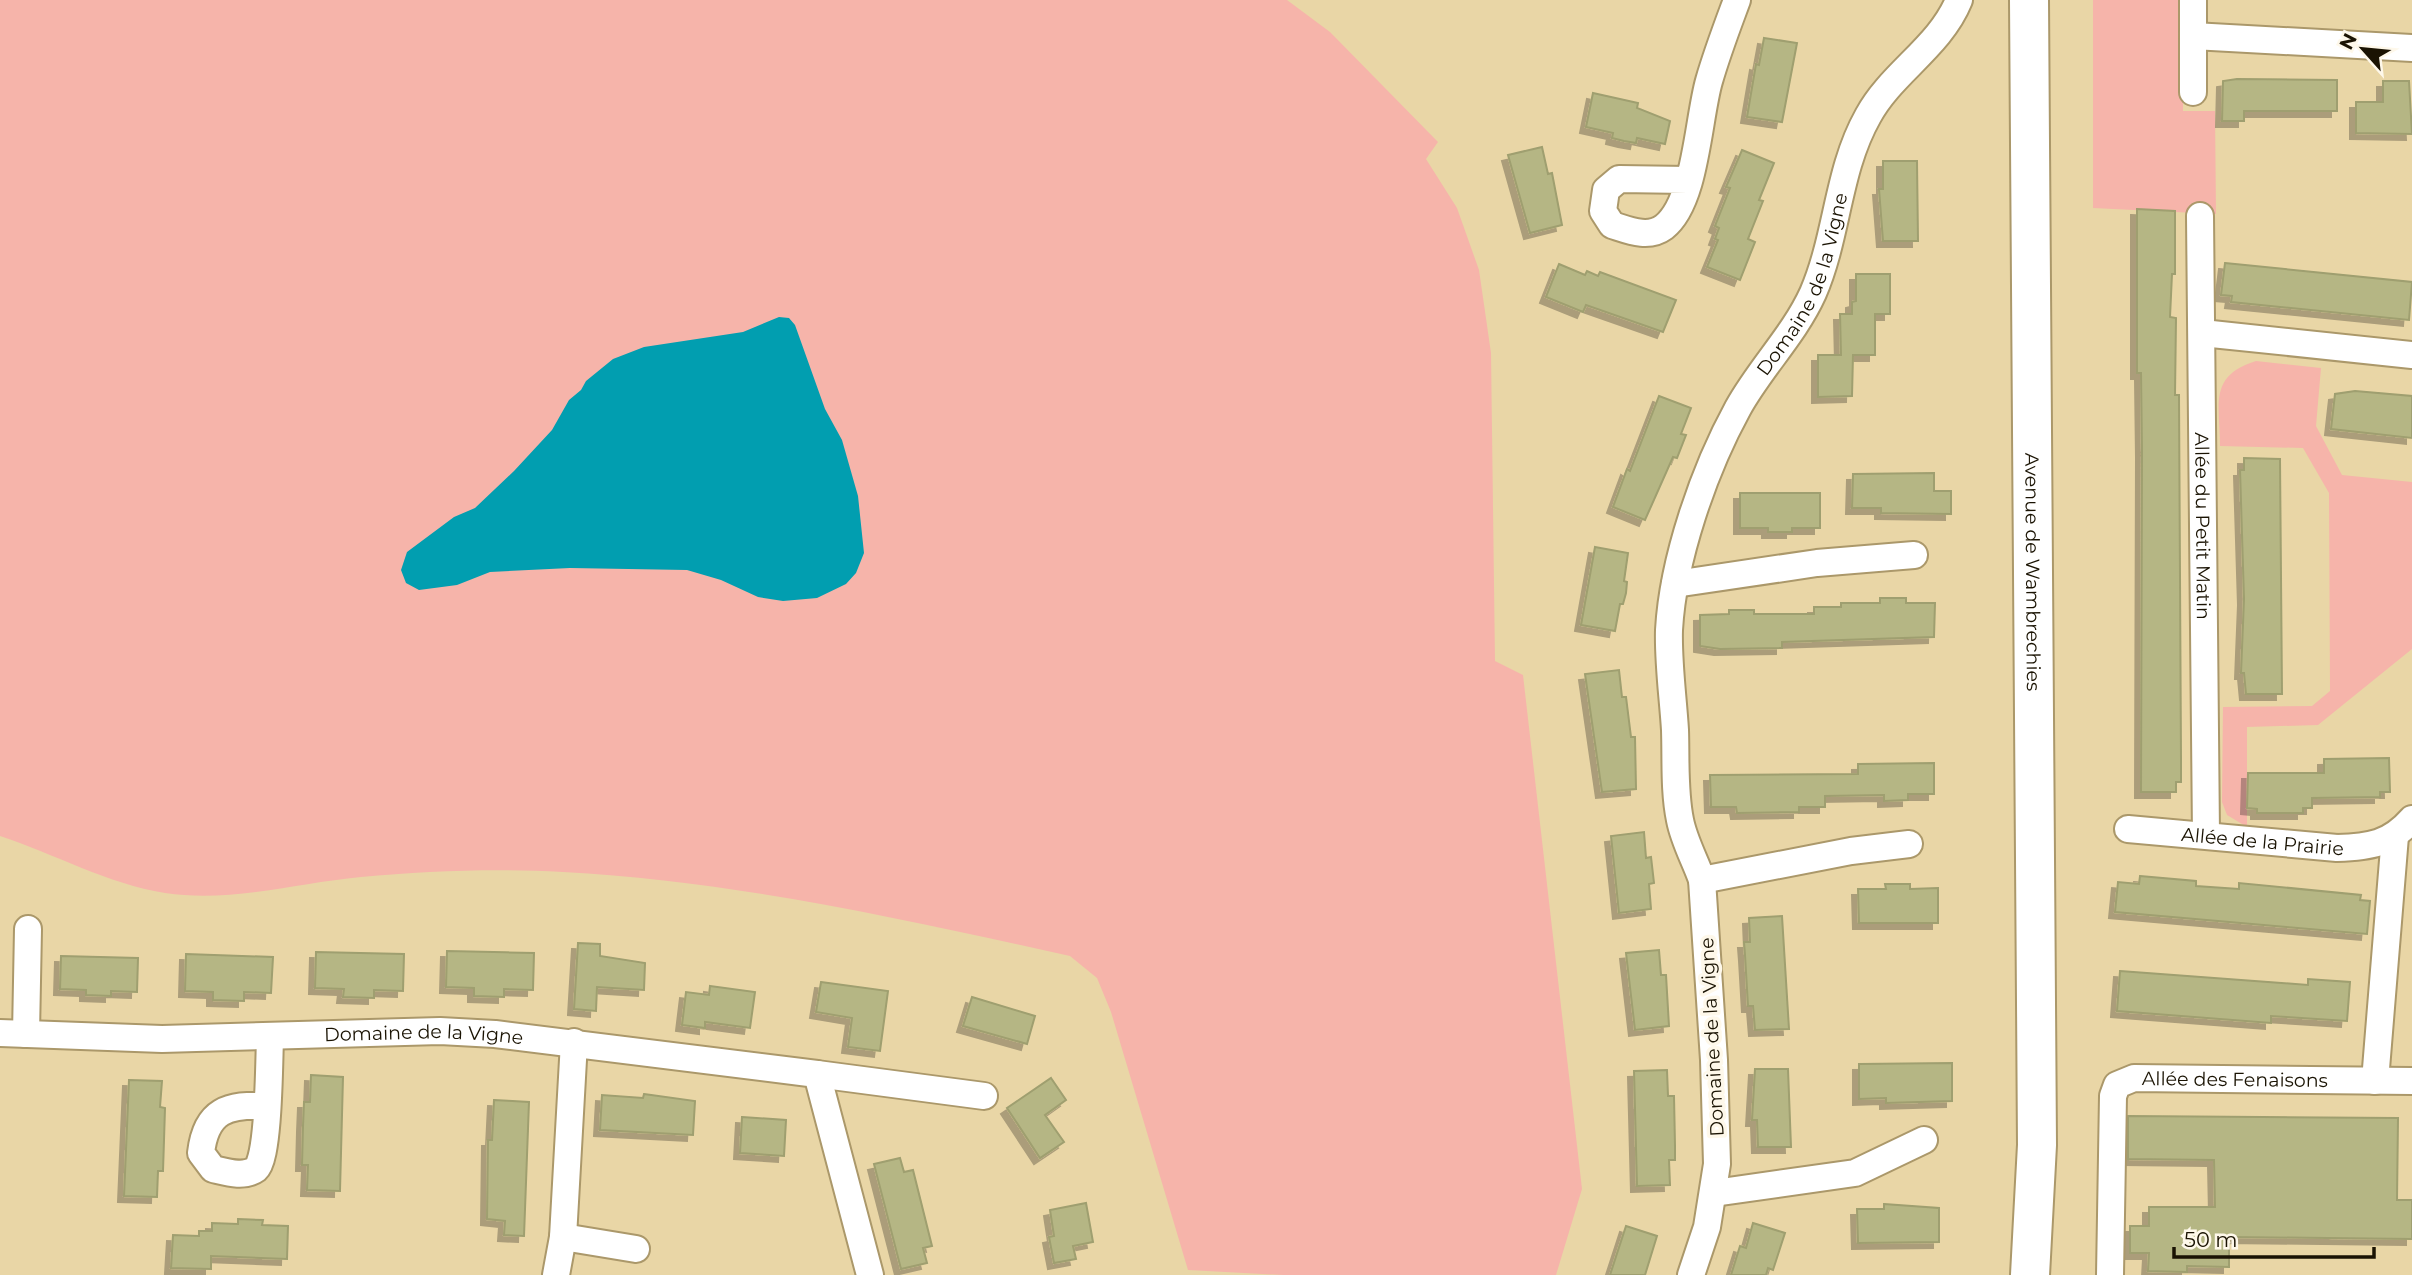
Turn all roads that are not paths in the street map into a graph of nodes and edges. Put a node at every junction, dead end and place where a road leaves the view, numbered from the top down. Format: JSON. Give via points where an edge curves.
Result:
{"nodes":[{"id":1,"x":1737,"y":0,"type":"edge"},
{"id":2,"x":1959,"y":0,"type":"edge"},
{"id":3,"x":2029,"y":0,"type":"edge"},
{"id":4,"x":2193,"y":0,"type":"edge"},
{"id":5,"x":2193,"y":36,"type":"junction"},
{"id":6,"x":2412,"y":48,"type":"edge"},
{"id":7,"x":2193,"y":92,"type":"dead end"},
{"id":8,"x":1688,"y":180,"type":"dead end"},
{"id":9,"x":2200,"y":216,"type":"dead end"},
{"id":10,"x":2202,"y":333,"type":"junction"},
{"id":11,"x":2412,"y":355,"type":"edge"},
{"id":12,"x":1914,"y":555,"type":"dead end"},
{"id":13,"x":1675,"y":584,"type":"junction"},
{"id":14,"x":2404,"y":828,"type":"edge"},
{"id":15,"x":2128,"y":830,"type":"dead end"},
{"id":16,"x":2206,"y":835,"type":"junction"},
{"id":17,"x":1909,"y":844,"type":"dead end"},
{"id":18,"x":1702,"y":880,"type":"junction"},
{"id":19,"x":28,"y":929,"type":"dead end"},
{"id":20,"x":13,"y":1034,"type":"edge"},
{"id":21,"x":270,"y":1038,"type":"junction"},
{"id":22,"x":574,"y":1042,"type":"junction"},
{"id":23,"x":817,"y":1074,"type":"junction"},
{"id":24,"x":2375,"y":1081,"type":"junction"},
{"id":25,"x":2412,"y":1081,"type":"edge"},
{"id":26,"x":984,"y":1096,"type":"dead end"},
{"id":27,"x":267,"y":1106,"type":"dead end"},
{"id":28,"x":1924,"y":1139,"type":"dead end"},
{"id":29,"x":2037,"y":1145,"type":"junction"},
{"id":30,"x":1714,"y":1193,"type":"junction"},
{"id":31,"x":563,"y":1237,"type":"junction"},
{"id":32,"x":636,"y":1249,"type":"dead end"},
{"id":33,"x":556,"y":1275,"type":"edge"},
{"id":34,"x":870,"y":1275,"type":"edge"},
{"id":35,"x":1692,"y":1275,"type":"edge"},
{"id":36,"x":2030,"y":1275,"type":"edge"},
{"id":37,"x":2048,"y":1275,"type":"edge"},
{"id":38,"x":2110,"y":1275,"type":"edge"}],
"edges":[{"from":1,"to":8,"type":"street","via":[[1709,82]]},
{"from":2,"to":13,"type":"street","name":"Domaine de la Vigne","via":[[1942,29],[1880,97],[1859,133],[1813,292],[1727,431],[1706,481]]},
{"from":3,"to":29,"type":"main road","name":"Avenue de Wambrechies"},
{"from":4,"to":5,"type":"street"},
{"from":5,"to":6,"type":"street"},
{"from":5,"to":7,"type":"street"},
{"from":9,"to":10,"type":"street","name":"Allée du Petit Matin"},
{"from":10,"to":11,"type":"street"},
{"from":10,"to":16,"type":"street","name":"Allée du Petit Matin"},
{"from":12,"to":13,"type":"street","via":[[1817,563]]},
{"from":13,"to":18,"type":"street","name":"Domaine de la Vigne","via":[[1669,647],[1678,800],[1686,841]]},
{"from":14,"to":16,"type":"street","name":"Allée de la Prairie","via":[[2380,845],[2337,848]]},
{"from":14,"to":24,"type":"street","name":"Allée de la Prairie"},
{"from":15,"to":16,"type":"street","name":"Allée de la Prairie"},
{"from":17,"to":18,"type":"street"},
{"from":18,"to":30,"type":"street","name":"Domaine de la Vigne","via":[[1718,1138]]},
{"from":19,"to":20,"type":"street","name":"Domaine de la Vigne"},
{"from":20,"to":21,"type":"street","name":"Domaine de la Vigne","via":[[103,1039]]},
{"from":21,"to":22,"type":"street","name":"Domaine de la Vigne","via":[[440,1031]]},
{"from":21,"to":27,"type":"street"},
{"from":22,"to":23,"type":"street","name":"Domaine de la Vigne"},
{"from":22,"to":31,"type":"street"},
{"from":23,"to":26,"type":"street","name":"Domaine de la Vigne"},
{"from":23,"to":34,"type":"street"},
{"from":24,"to":25,"type":"street","name":"Allée des Fenaisons"},
{"from":24,"to":38,"type":"street","name":"Allée des Fenaisons","via":[[2134,1078],[2117,1085],[2113,1096]]},
{"from":28,"to":30,"type":"street","via":[[1855,1173]]},
{"from":29,"to":36,"type":"main road","name":"Avenue de Wambrechies"},
{"from":29,"to":37,"type":"main road","name":"Avenue de Wambrechies"},
{"from":30,"to":35,"type":"street","name":"Domaine de la Vigne"},
{"from":31,"to":32,"type":"street"},
{"from":31,"to":33,"type":"street"}]}
